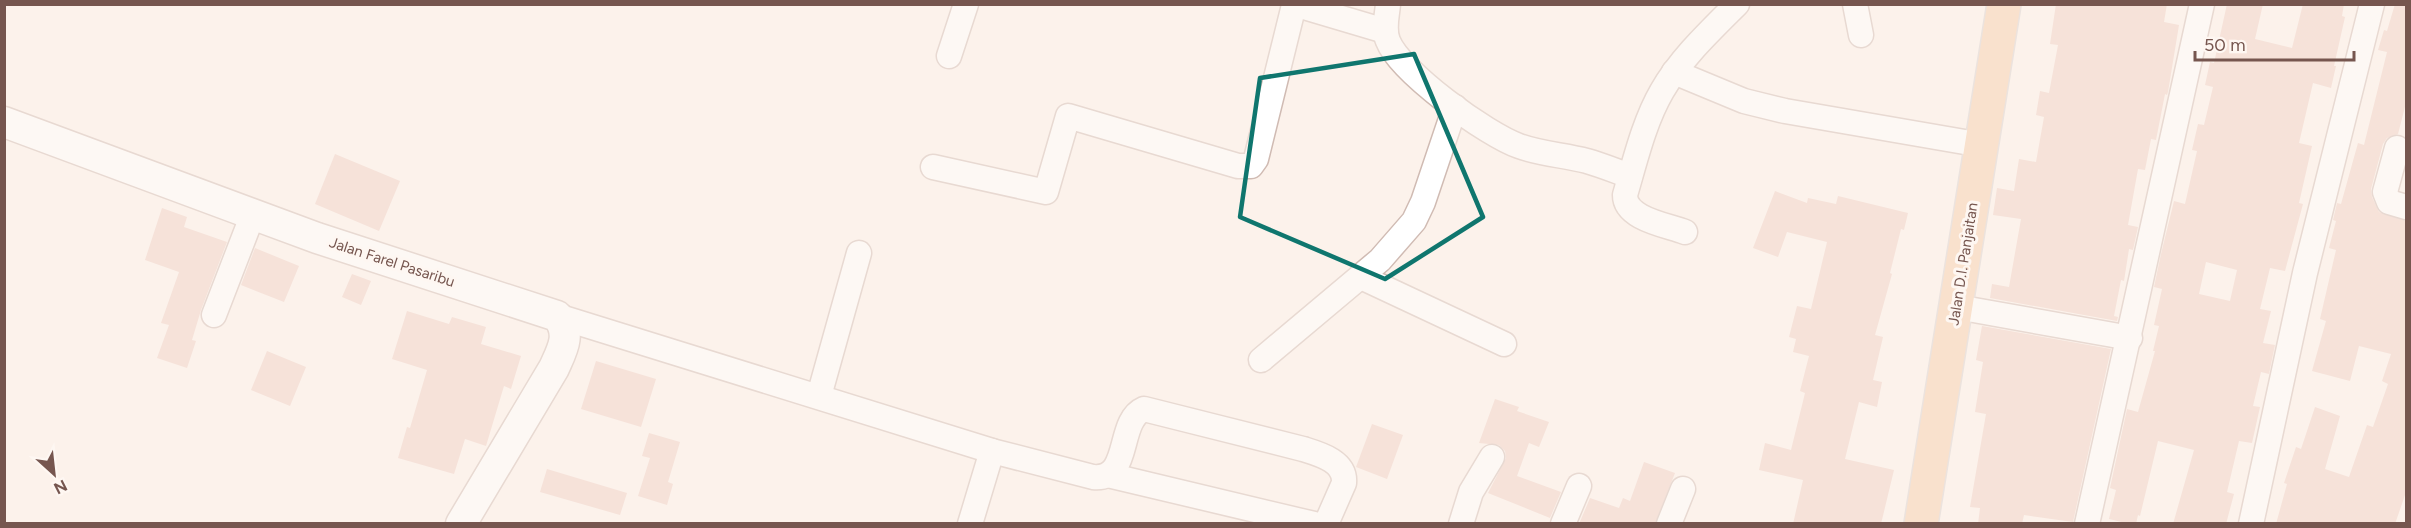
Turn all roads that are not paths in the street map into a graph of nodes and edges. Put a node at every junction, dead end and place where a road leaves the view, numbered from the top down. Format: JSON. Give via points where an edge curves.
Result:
{"nodes":[{"id":1,"x":966,"y":4,"type":"edge"},
{"id":2,"x":1294,"y":4,"type":"edge"},
{"id":3,"x":1388,"y":4,"type":"edge"},
{"id":4,"x":1737,"y":4,"type":"edge"},
{"id":5,"x":1855,"y":4,"type":"edge"},
{"id":6,"x":2004,"y":4,"type":"edge"},
{"id":7,"x":2202,"y":4,"type":"edge"},
{"id":8,"x":2373,"y":4,"type":"edge"},
{"id":9,"x":1385,"y":31,"type":"junction"},
{"id":10,"x":1861,"y":35,"type":"dead end"},
{"id":11,"x":949,"y":56,"type":"dead end"},
{"id":12,"x":1674,"y":72,"type":"junction"},
{"id":13,"x":1455,"y":107,"type":"junction"},
{"id":14,"x":4,"y":122,"type":"edge"},
{"id":15,"x":1982,"y":146,"type":"junction"},
{"id":16,"x":2397,"y":148,"type":"dead end"},
{"id":17,"x":933,"y":166,"type":"dead end"},
{"id":18,"x":1630,"y":176,"type":"junction"},
{"id":19,"x":2406,"y":207,"type":"edge"},
{"id":20,"x":253,"y":214,"type":"junction"},
{"id":21,"x":1686,"y":232,"type":"dead end"},
{"id":22,"x":859,"y":253,"type":"dead end"},
{"id":23,"x":1361,"y":277,"type":"junction"},
{"id":24,"x":1957,"y":308,"type":"junction"},
{"id":25,"x":214,"y":315,"type":"dead end"},
{"id":26,"x":557,"y":316,"type":"junction"},
{"id":27,"x":2130,"y":338,"type":"junction"},
{"id":28,"x":1504,"y":344,"type":"dead end"},
{"id":29,"x":1261,"y":360,"type":"dead end"},
{"id":30,"x":819,"y":396,"type":"junction"},
{"id":31,"x":992,"y":451,"type":"junction"},
{"id":32,"x":1492,"y":457,"type":"dead end"},
{"id":33,"x":1108,"y":475,"type":"junction"},
{"id":34,"x":1579,"y":486,"type":"dead end"},
{"id":35,"x":1683,"y":489,"type":"dead end"},
{"id":36,"x":461,"y":524,"type":"edge"},
{"id":37,"x":970,"y":524,"type":"edge"},
{"id":38,"x":1314,"y":524,"type":"edge"},
{"id":39,"x":1326,"y":524,"type":"edge"},
{"id":40,"x":1461,"y":524,"type":"edge"},
{"id":41,"x":1563,"y":524,"type":"edge"},
{"id":42,"x":1669,"y":524,"type":"edge"},
{"id":43,"x":1921,"y":524,"type":"edge"},
{"id":44,"x":2087,"y":524,"type":"edge"},
{"id":45,"x":2251,"y":524,"type":"edge"}],
"edges":[{"from":1,"to":11,"type":"street"},
{"from":2,"to":9,"type":"street"},
{"from":2,"to":17,"type":"street","via":[[1256,159],[1251,166],[1238,166],[1068,116],[1046,192]]},
{"from":3,"to":9,"type":"street"},
{"from":4,"to":12,"type":"street"},
{"from":5,"to":10,"type":"street"},
{"from":6,"to":15,"type":"main road","name":"Jalan D.I. Panjaitan"},
{"from":7,"to":27,"type":"street"},
{"from":8,"to":45,"type":"street","via":[[2305,273]]},
{"from":9,"to":13,"type":"street","via":[[1404,64]]},
{"from":12,"to":15,"type":"street","via":[[1744,101],[1785,111]]},
{"from":12,"to":18,"type":"street","via":[[1653,108]]},
{"from":13,"to":18,"type":"street","via":[[1502,140],[1522,148],[1586,161]]},
{"from":13,"to":23,"type":"street","via":[[1414,221]]},
{"from":14,"to":20,"type":"street","name":"Jalan Farel Pasaribu"},
{"from":15,"to":24,"type":"main road","name":"Jalan D.I. Panjaitan"},
{"from":16,"to":19,"type":"street","via":[[2385,192],[2389,202]]},
{"from":18,"to":21,"type":"street","via":[[1625,195],[1629,208]]},
{"from":20,"to":25,"type":"street"},
{"from":20,"to":26,"type":"street","name":"Jalan Farel Pasaribu"},
{"from":22,"to":30,"type":"street"},
{"from":23,"to":28,"type":"street"},
{"from":23,"to":29,"type":"street"},
{"from":24,"to":27,"type":"street"},
{"from":24,"to":43,"type":"main road","name":"Jalan D.I. Panjaitan"},
{"from":26,"to":30,"type":"street"},
{"from":26,"to":36,"type":"street","via":[[566,334],[557,360]]},
{"from":27,"to":44,"type":"street"},
{"from":30,"to":31,"type":"street"},
{"from":31,"to":33,"type":"street","via":[[1093,477]]},
{"from":31,"to":37,"type":"street"},
{"from":32,"to":40,"type":"street","via":[[1471,492]]},
{"from":33,"to":38,"type":"street"},
{"from":33,"to":39,"type":"street","via":[[1116,467],[1132,419],[1148,409],[1324,456],[1341,468],[1344,479]]},
{"from":34,"to":41,"type":"street"},
{"from":35,"to":42,"type":"street"}]}
